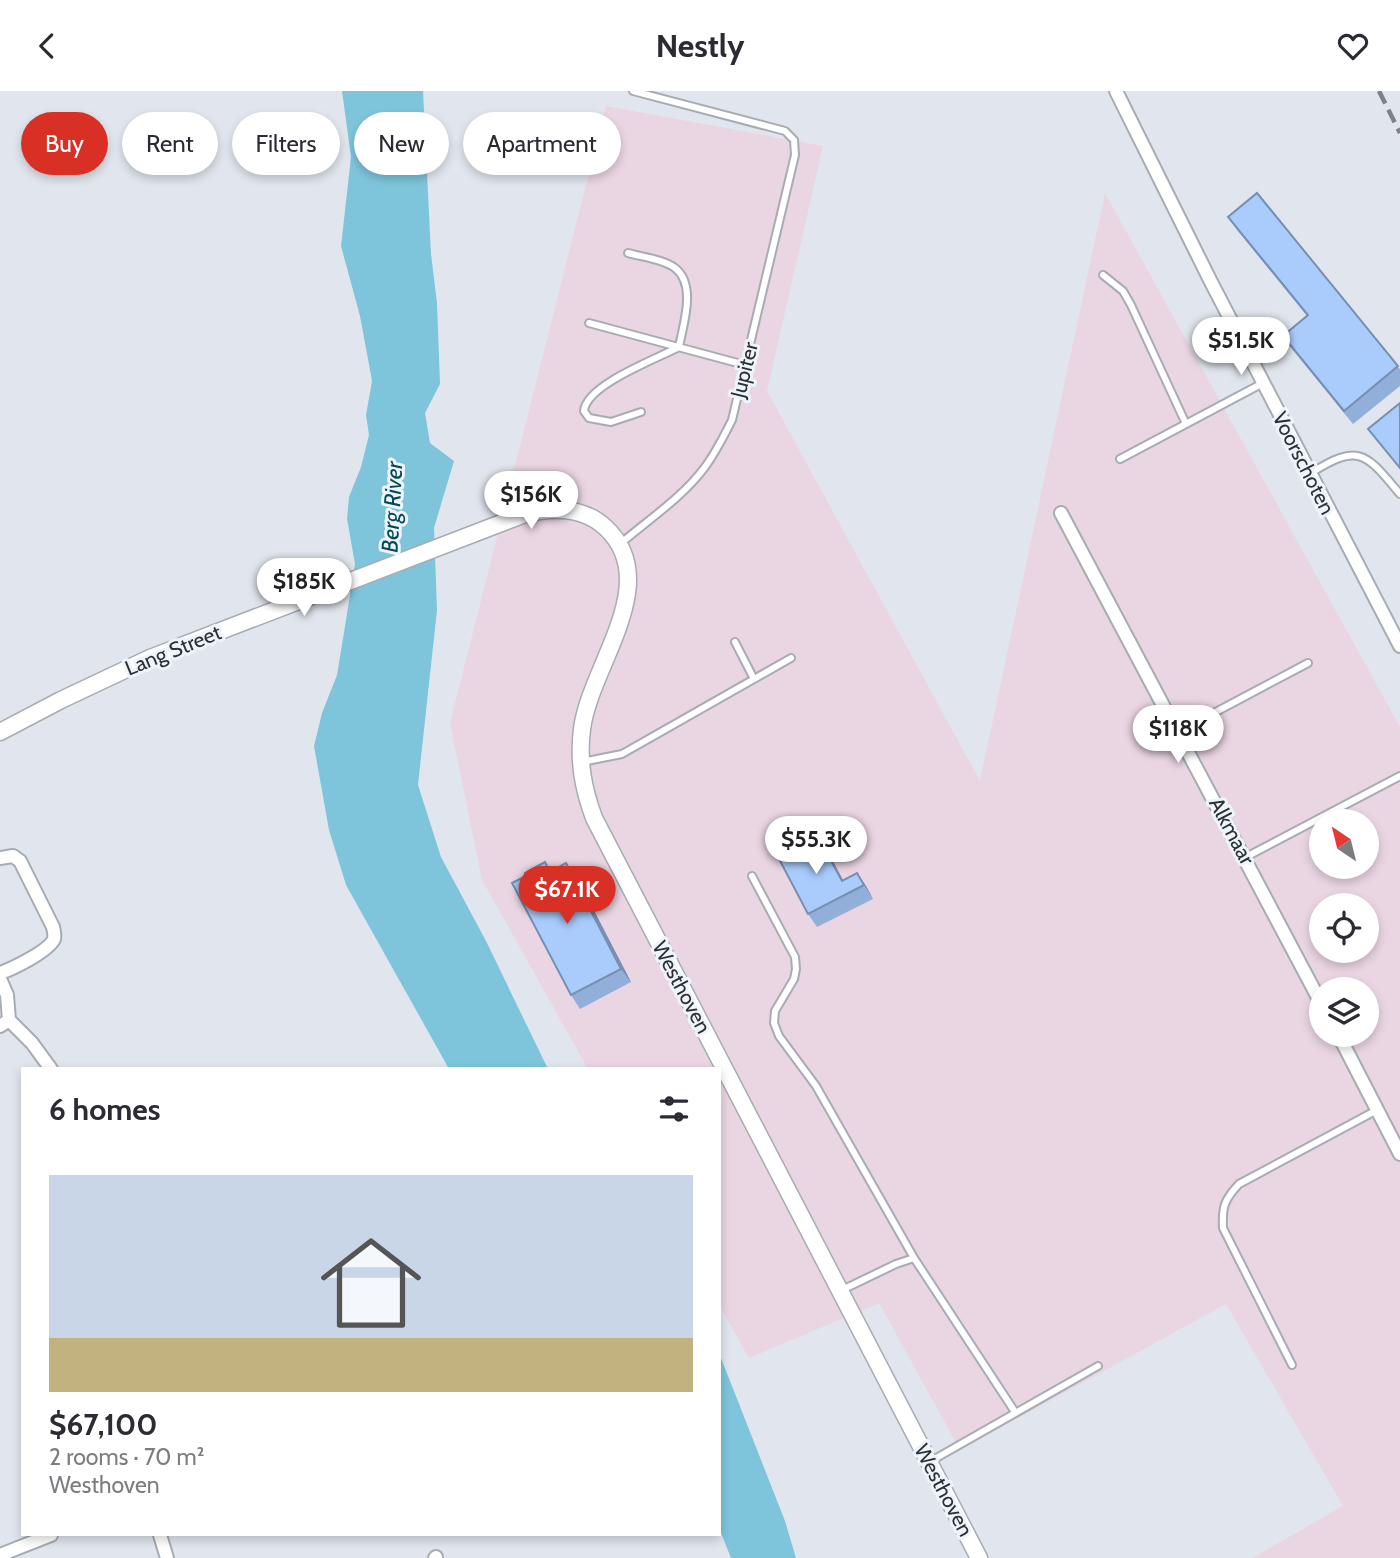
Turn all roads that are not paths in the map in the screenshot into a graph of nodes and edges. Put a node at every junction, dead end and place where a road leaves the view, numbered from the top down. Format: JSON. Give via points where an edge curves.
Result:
{"nodes":[{"id":1,"x":633,"y":91,"type":"edge"},
{"id":2,"x":1116,"y":91,"type":"edge"},
{"id":3,"x":628,"y":253,"type":"dead end"},
{"id":4,"x":1103,"y":275,"type":"dead end"},
{"id":5,"x":589,"y":323,"type":"dead end"},
{"id":6,"x":679,"y":347,"type":"junction"},
{"id":7,"x":745,"y":365,"type":"junction"},
{"id":8,"x":1263,"y":383,"type":"junction"},
{"id":9,"x":640,"y":412,"type":"dead end"},
{"id":10,"x":1186,"y":424,"type":"junction"},
{"id":11,"x":1120,"y":459,"type":"dead end"},
{"id":12,"x":1310,"y":473,"type":"junction"},
{"id":13,"x":1400,"y":495,"type":"edge"},
{"id":14,"x":1061,"y":513,"type":"dead end"},
{"id":15,"x":620,"y":544,"type":"junction"},
{"id":16,"x":735,"y":642,"type":"dead end"},
{"id":17,"x":1400,"y":646,"type":"edge"},
{"id":18,"x":791,"y":659,"type":"dead end"},
{"id":19,"x":1308,"y":663,"type":"dead end"},
{"id":20,"x":754,"y":679,"type":"junction"},
{"id":21,"x":0,"y":732,"type":"edge"},
{"id":22,"x":1178,"y":732,"type":"junction"},
{"id":23,"x":580,"y":762,"type":"junction"},
{"id":24,"x":1400,"y":776,"type":"edge"},
{"id":25,"x":1246,"y":857,"type":"junction"},
{"id":26,"x":0,"y":858,"type":"edge"},
{"id":27,"x":752,"y":876,"type":"dead end"},
{"id":28,"x":0,"y":973,"type":"edge"},
{"id":29,"x":0,"y":979,"type":"edge"},
{"id":30,"x":1309,"y":980,"type":"edge"},
{"id":31,"x":4,"y":1023,"type":"edge"},
{"id":32,"x":1345,"y":1047,"type":"edge"},
{"id":33,"x":50,"y":1067,"type":"edge"},
{"id":34,"x":1377,"y":1110,"type":"junction"},
{"id":35,"x":1400,"y":1154,"type":"edge"},
{"id":36,"x":914,"y":1258,"type":"junction"},
{"id":37,"x":840,"y":1291,"type":"junction"},
{"id":38,"x":1292,"y":1365,"type":"dead end"},
{"id":39,"x":1098,"y":1366,"type":"dead end"},
{"id":40,"x":1015,"y":1412,"type":"junction"},
{"id":41,"x":929,"y":1462,"type":"junction"},
{"id":42,"x":48,"y":1536,"type":"edge"},
{"id":43,"x":160,"y":1536,"type":"edge"},
{"id":44,"x":0,"y":1555,"type":"edge"},
{"id":45,"x":167,"y":1558,"type":"edge"},
{"id":46,"x":979,"y":1558,"type":"edge"}],
"edges":[{"from":1,"to":7,"type":"lane","name":"Jupiter","via":[[785,131],[793,140],[795,155]]},
{"from":2,"to":8,"type":"street","name":"Voorschoten"},
{"from":3,"to":6,"type":"lane","via":[[663,262],[683,278],[686,304]]},
{"from":4,"to":10,"type":"lane","via":[[1123,291],[1131,305]]},
{"from":5,"to":6,"type":"lane"},
{"from":6,"to":7,"type":"lane"},
{"from":6,"to":9,"type":"lane","via":[[602,386],[589,397],[584,411],[589,418],[611,422]]},
{"from":7,"to":15,"type":"lane","name":"Jupiter","via":[[732,420],[704,469]]},
{"from":8,"to":10,"type":"lane"},
{"from":8,"to":12,"type":"street","name":"Voorschoten"},
{"from":10,"to":11,"type":"lane"},
{"from":12,"to":13,"type":"lane","via":[[1333,459],[1355,455],[1378,468]]},
{"from":12,"to":17,"type":"street","name":"Voorschoten"},
{"from":14,"to":22,"type":"street","name":"Alkmaar"},
{"from":15,"to":21,"type":"street","name":"Lang Street","via":[[603,525],[576,511],[525,514],[150,658]]},
{"from":15,"to":23,"type":"street","name":"Westhoven","via":[[628,593],[586,707]]},
{"from":16,"to":20,"type":"lane"},
{"from":18,"to":20,"type":"lane"},
{"from":19,"to":22,"type":"lane"},
{"from":20,"to":23,"type":"lane","via":[[622,754]]},
{"from":22,"to":25,"type":"street","name":"Alkmaar"},
{"from":23,"to":37,"type":"street","name":"Westhoven","via":[[594,818]]},
{"from":24,"to":25,"type":"lane"},
{"from":25,"to":30,"type":"street","name":"Alkmaar"},
{"from":26,"to":28,"type":"street","via":[[13,856],[20,861],[55,936],[38,953]]},
{"from":27,"to":36,"type":"lane","via":[[795,957],[794,979],[775,1011],[779,1036],[816,1086]]},
{"from":29,"to":31,"type":"street","via":[[7,995]]},
{"from":31,"to":33,"type":"street","via":[[32,1043]]},
{"from":32,"to":34,"type":"street"},
{"from":34,"to":35,"type":"street"},
{"from":34,"to":38,"type":"lane","via":[[1239,1184],[1222,1210],[1223,1229]]},
{"from":36,"to":37,"type":"lane"},
{"from":36,"to":40,"type":"lane"},
{"from":37,"to":41,"type":"street","name":"Westhoven"},
{"from":39,"to":40,"type":"lane"},
{"from":40,"to":41,"type":"lane"},
{"from":41,"to":46,"type":"street","name":"Westhoven"},
{"from":42,"to":44,"type":"street"},
{"from":43,"to":45,"type":"street"}]}
